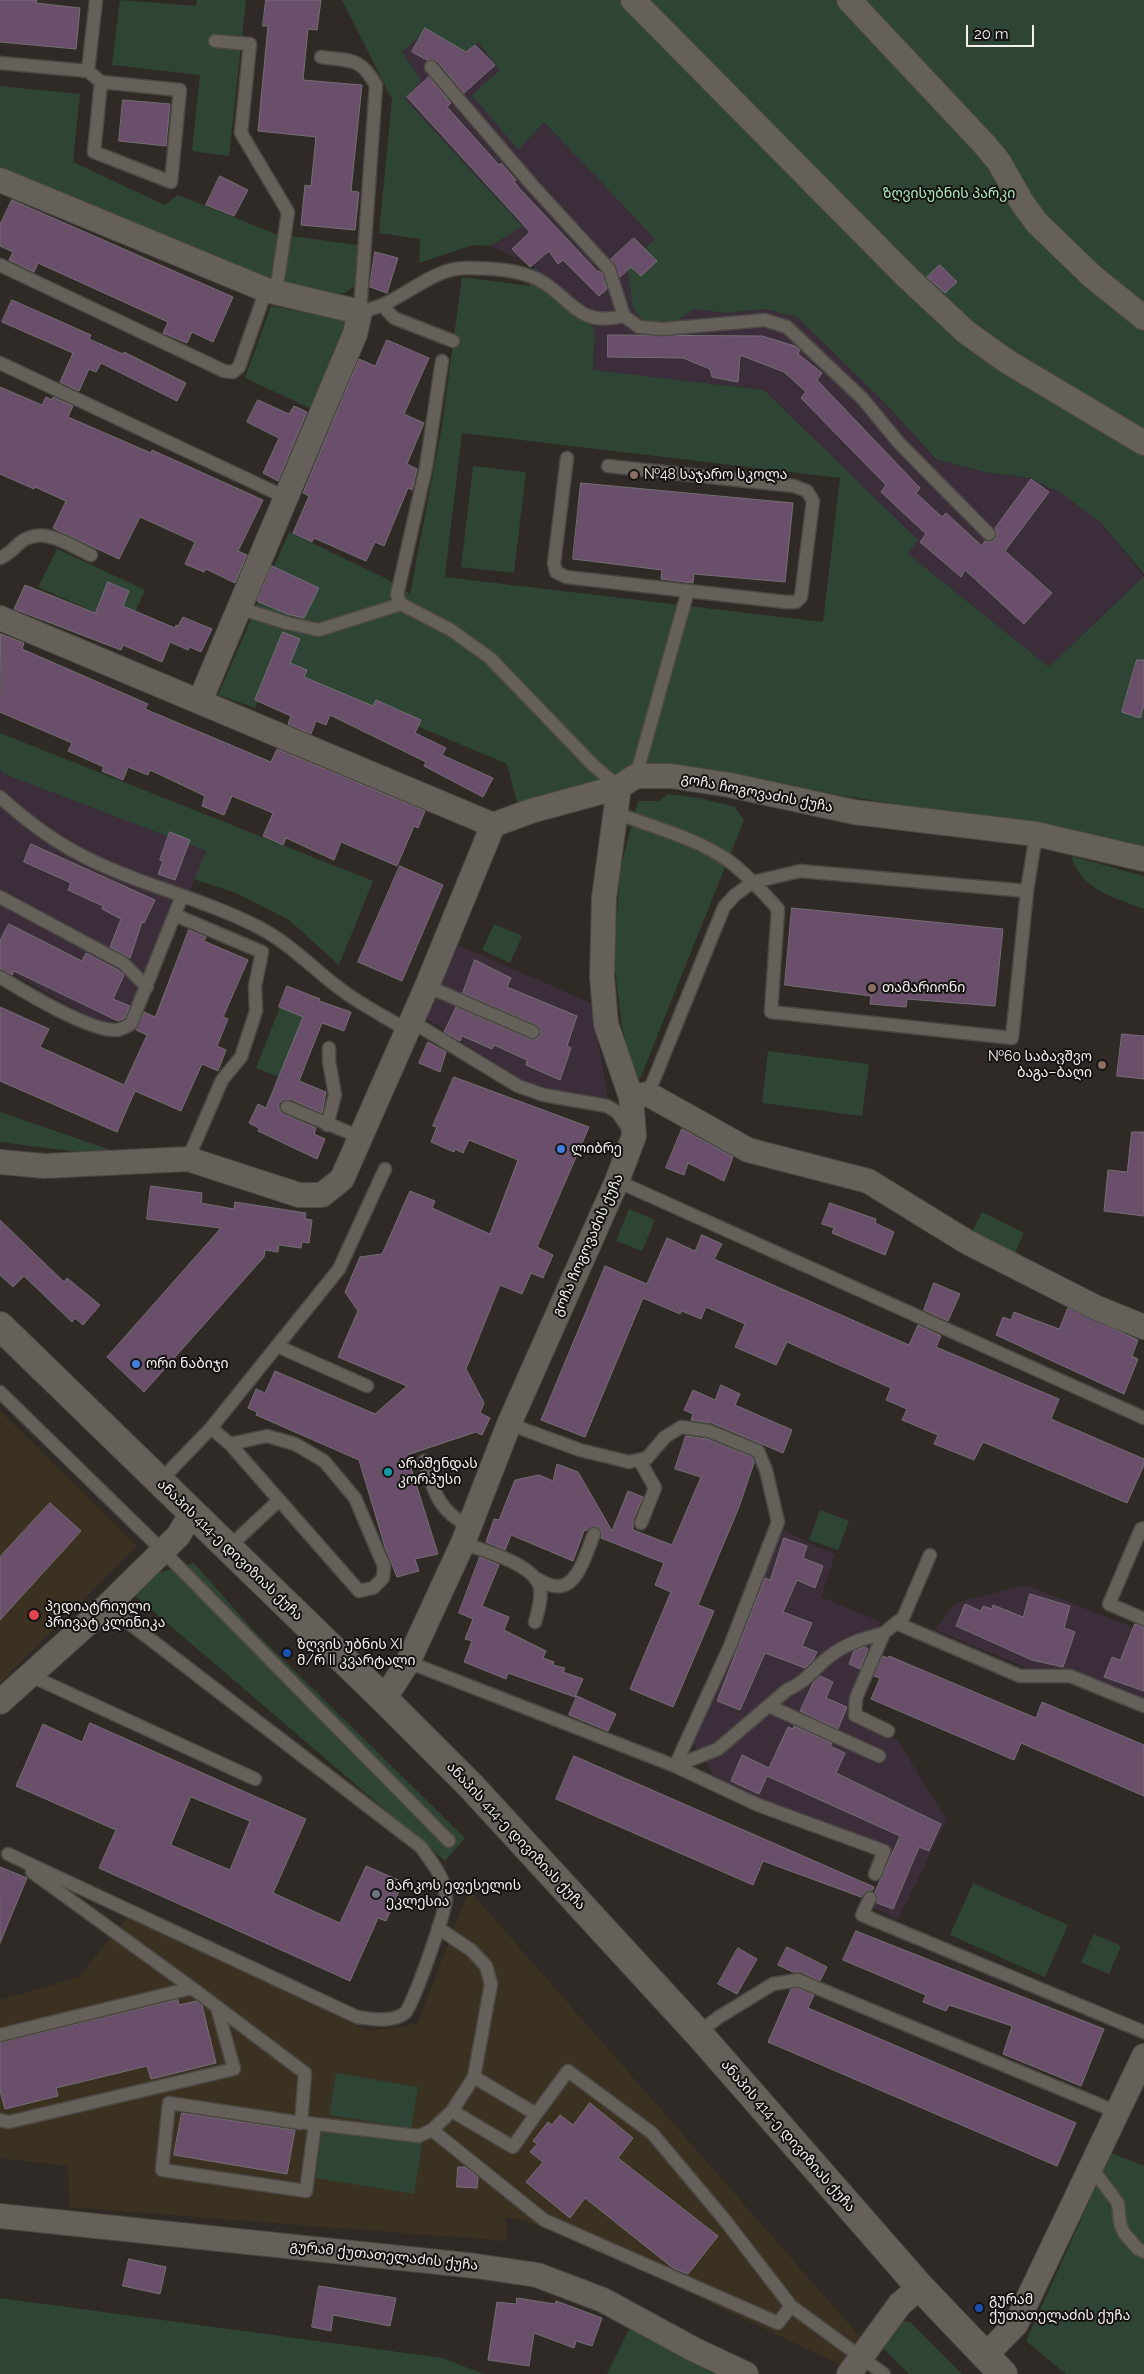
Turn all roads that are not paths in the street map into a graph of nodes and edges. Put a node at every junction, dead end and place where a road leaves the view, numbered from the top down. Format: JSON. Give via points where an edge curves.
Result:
{"nodes":[{"id":1,"x":96,"y":0,"type":"edge"},
{"id":2,"x":633,"y":0,"type":"edge"},
{"id":3,"x":848,"y":0,"type":"edge"},
{"id":4,"x":215,"y":41,"type":"dead end"},
{"id":5,"x":321,"y":57,"type":"dead end"},
{"id":6,"x":0,"y":63,"type":"edge"},
{"id":7,"x":431,"y":67,"type":"dead end"},
{"id":8,"x":88,"y":71,"type":"junction"},
{"id":9,"x":101,"y":82,"type":"junction"},
{"id":10,"x":2,"y":186,"type":"edge"},
{"id":11,"x":0,"y":265,"type":"edge"},
{"id":12,"x":271,"y":291,"type":"junction"},
{"id":13,"x":371,"y":309,"type":"junction"},
{"id":14,"x":624,"y":316,"type":"junction"},
{"id":15,"x":1144,"y":318,"type":"edge"},
{"id":16,"x":453,"y":341,"type":"dead end"},
{"id":17,"x":442,"y":361,"type":"dead end"},
{"id":18,"x":0,"y":363,"type":"edge"},
{"id":19,"x":1144,"y":443,"type":"edge"},
{"id":20,"x":567,"y":458,"type":"dead end"},
{"id":21,"x":608,"y":466,"type":"dead end"},
{"id":22,"x":287,"y":498,"type":"junction"},
{"id":23,"x":989,"y":534,"type":"dead end"},
{"id":24,"x":90,"y":555,"type":"dead end"},
{"id":25,"x":0,"y":558,"type":"edge"},
{"id":26,"x":688,"y":591,"type":"junction"},
{"id":27,"x":401,"y":604,"type":"junction"},
{"id":28,"x":239,"y":608,"type":"junction"},
{"id":29,"x":0,"y":618,"type":"edge"},
{"id":30,"x":200,"y":701,"type":"junction"},
{"id":31,"x":628,"y":782,"type":"junction"},
{"id":32,"x":0,"y":796,"type":"edge"},
{"id":33,"x":616,"y":813,"type":"junction"},
{"id":34,"x":493,"y":825,"type":"junction"},
{"id":35,"x":1036,"y":834,"type":"junction"},
{"id":36,"x":1144,"y":859,"type":"edge"},
{"id":37,"x":753,"y":882,"type":"junction"},
{"id":38,"x":1027,"y":891,"type":"junction"},
{"id":39,"x":182,"y":896,"type":"junction"},
{"id":40,"x":0,"y":897,"type":"edge"},
{"id":41,"x":175,"y":915,"type":"junction"},
{"id":42,"x":0,"y":977,"type":"edge"},
{"id":43,"x":427,"y":986,"type":"junction"},
{"id":44,"x":147,"y":987,"type":"junction"},
{"id":45,"x":409,"y":1025,"type":"junction"},
{"id":46,"x":533,"y":1032,"type":"dead end"},
{"id":47,"x":329,"y":1048,"type":"dead end"},
{"id":48,"x":639,"y":1096,"type":"junction"},
{"id":49,"x":288,"y":1107,"type":"dead end"},
{"id":50,"x":327,"y":1124,"type":"junction"},
{"id":51,"x":634,"y":1136,"type":"junction"},
{"id":52,"x":360,"y":1137,"type":"junction"},
{"id":53,"x":188,"y":1159,"type":"junction"},
{"id":54,"x":0,"y":1162,"type":"edge"},
{"id":55,"x":385,"y":1169,"type":"dead end"},
{"id":56,"x":617,"y":1181,"type":"junction"},
{"id":57,"x":0,"y":1326,"type":"edge"},
{"id":58,"x":1144,"y":1327,"type":"edge"},
{"id":59,"x":277,"y":1346,"type":"junction"},
{"id":60,"x":368,"y":1386,"type":"dead end"},
{"id":61,"x":0,"y":1392,"type":"edge"},
{"id":62,"x":1144,"y":1418,"type":"edge"},
{"id":63,"x":509,"y":1424,"type":"junction"},
{"id":64,"x":211,"y":1428,"type":"junction"},
{"id":65,"x":230,"y":1444,"type":"junction"},
{"id":66,"x":424,"y":1461,"type":"dead end"},
{"id":67,"x":640,"y":1461,"type":"junction"},
{"id":68,"x":160,"y":1481,"type":"junction"},
{"id":69,"x":278,"y":1501,"type":"junction"},
{"id":70,"x":192,"y":1513,"type":"junction"},
{"id":71,"x":641,"y":1523,"type":"dead end"},
{"id":72,"x":1144,"y":1528,"type":"edge"},
{"id":73,"x":466,"y":1534,"type":"junction"},
{"id":74,"x":594,"y":1534,"type":"dead end"},
{"id":75,"x":228,"y":1548,"type":"junction"},
{"id":76,"x":163,"y":1551,"type":"junction"},
{"id":77,"x":930,"y":1554,"type":"dead end"},
{"id":78,"x":537,"y":1579,"type":"junction"},
{"id":79,"x":107,"y":1606,"type":"junction"},
{"id":80,"x":1144,"y":1619,"type":"edge"},
{"id":81,"x":535,"y":1622,"type":"dead end"},
{"id":82,"x":896,"y":1624,"type":"junction"},
{"id":83,"x":884,"y":1634,"type":"junction"},
{"id":84,"x":408,"y":1662,"type":"junction"},
{"id":85,"x":29,"y":1675,"type":"junction"},
{"id":86,"x":384,"y":1699,"type":"junction"},
{"id":87,"x":0,"y":1702,"type":"edge"},
{"id":88,"x":769,"y":1706,"type":"junction"},
{"id":89,"x":1144,"y":1706,"type":"edge"},
{"id":90,"x":888,"y":1730,"type":"dead end"},
{"id":91,"x":879,"y":1756,"type":"dead end"},
{"id":92,"x":675,"y":1766,"type":"junction"},
{"id":93,"x":255,"y":1780,"type":"dead end"},
{"id":94,"x":449,"y":1840,"type":"dead end"},
{"id":95,"x":4,"y":1851,"type":"edge"},
{"id":96,"x":875,"y":1874,"type":"dead end"},
{"id":97,"x":870,"y":1898,"type":"dead end"},
{"id":98,"x":438,"y":1928,"type":"junction"},
{"id":99,"x":192,"y":1988,"type":"junction"},
{"id":100,"x":217,"y":2007,"type":"junction"},
{"id":101,"x":1144,"y":2032,"type":"edge"},
{"id":102,"x":698,"y":2033,"type":"junction"},
{"id":103,"x":0,"y":2035,"type":"edge"},
{"id":104,"x":1144,"y":2056,"type":"edge"},
{"id":105,"x":474,"y":2077,"type":"junction"},
{"id":106,"x":452,"y":2111,"type":"junction"},
{"id":107,"x":1118,"y":2112,"type":"junction"},
{"id":108,"x":536,"y":2114,"type":"junction"},
{"id":109,"x":0,"y":2120,"type":"edge"},
{"id":110,"x":301,"y":2123,"type":"junction"},
{"id":111,"x":315,"y":2124,"type":"junction"},
{"id":112,"x":432,"y":2130,"type":"junction"},
{"id":113,"x":1091,"y":2167,"type":"junction"},
{"id":114,"x":0,"y":2216,"type":"edge"},
{"id":115,"x":1144,"y":2252,"type":"edge"},
{"id":116,"x":920,"y":2287,"type":"junction"},
{"id":117,"x":792,"y":2306,"type":"junction"},
{"id":118,"x":994,"y":2365,"type":"edge"},
{"id":119,"x":855,"y":2366,"type":"edge"},
{"id":120,"x":746,"y":2374,"type":"edge"},
{"id":121,"x":884,"y":2374,"type":"edge"}],
"edges":[{"from":1,"to":8,"type":"lane"},
{"from":2,"to":19,"type":"street","via":[[908,278],[966,332],[1008,362]]},
{"from":3,"to":15,"type":"street","via":[[985,144],[1037,223],[1093,277]]},
{"from":4,"to":12,"type":"lane","via":[[250,44],[241,133],[288,212]]},
{"from":5,"to":13,"type":"lane","via":[[354,61],[366,69],[376,86],[371,182]]},
{"from":6,"to":8,"type":"lane"},
{"from":7,"to":14,"type":"lane","via":[[609,269]]},
{"from":8,"to":9,"type":"lane"},
{"from":9,"to":9,"type":"lane","via":[[180,90],[171,182],[94,152]]},
{"from":10,"to":12,"type":"street"},
{"from":11,"to":12,"type":"lane","via":[[224,371],[233,372],[239,367]]},
{"from":12,"to":13,"type":"street"},
{"from":13,"to":14,"type":"lane","via":[[446,270],[464,268],[517,271],[539,280],[584,315],[596,319]]},
{"from":13,"to":16,"type":"lane"},
{"from":13,"to":22,"type":"street","via":[[355,334]]},
{"from":14,"to":23,"type":"lane","via":[[639,327],[663,329],[765,320],[787,327],[862,398],[899,443]]},
{"from":17,"to":27,"type":"lane","via":[[426,468],[397,595]]},
{"from":18,"to":22,"type":"lane"},
{"from":20,"to":26,"type":"lane","via":[[554,562],[556,572],[566,576]]},
{"from":21,"to":26,"type":"lane","via":[[794,486],[807,491],[813,501],[801,597],[796,602]]},
{"from":22,"to":28,"type":"street"},
{"from":24,"to":25,"type":"lane","via":[[49,536],[37,536],[27,538],[12,553]]},
{"from":26,"to":31,"type":"lane"},
{"from":27,"to":28,"type":"lane","via":[[318,630]]},
{"from":27,"to":31,"type":"lane","via":[[451,630],[490,658],[593,765]]},
{"from":28,"to":30,"type":"street"},
{"from":29,"to":30,"type":"street"},
{"from":30,"to":34,"type":"street"},
{"from":31,"to":33,"type":"street","name":"გოჩა ჩოგოვაძის ქუჩა"},
{"from":31,"to":34,"type":"street"},
{"from":31,"to":35,"type":"street","name":"გოჩა ჩოგოვაძის ქუჩა","via":[[671,776],[730,785],[854,812]]},
{"from":32,"to":39,"type":"lane","via":[[70,849]]},
{"from":33,"to":37,"type":"lane","via":[[692,842],[728,860]]},
{"from":33,"to":48,"type":"street","name":"გოჩა ჩოგოვაძის ქუჩა","via":[[604,898],[602,977],[606,1024]]},
{"from":34,"to":43,"type":"street"},
{"from":35,"to":36,"type":"street","name":"გოჩა ჩოგოვაძის ქუჩა"},
{"from":35,"to":38,"type":"lane"},
{"from":37,"to":38,"type":"lane","via":[[800,871]]},
{"from":37,"to":38,"type":"lane","via":[[778,909],[771,1012],[1012,1038]]},
{"from":37,"to":48,"type":"lane","via":[[724,908]]},
{"from":39,"to":41,"type":"lane"},
{"from":39,"to":45,"type":"lane","via":[[226,911],[261,928],[343,991]]},
{"from":40,"to":44,"type":"lane","via":[[123,963]]},
{"from":41,"to":44,"type":"lane"},
{"from":41,"to":53,"type":"lane","via":[[262,952],[255,986],[256,1011],[241,1057],[222,1080]]},
{"from":42,"to":44,"type":"lane","via":[[98,1027],[118,1030],[131,1024]]},
{"from":43,"to":45,"type":"street"},
{"from":43,"to":46,"type":"lane"},
{"from":45,"to":51,"type":"lane","via":[[518,1086],[544,1095],[607,1106],[617,1112]]},
{"from":45,"to":52,"type":"street"},
{"from":47,"to":50,"type":"lane","via":[[335,1095]]},
{"from":48,"to":51,"type":"street","name":"გოჩა ჩოგოვაძის ქუჩა"},
{"from":48,"to":58,"type":"street","via":[[748,1150],[868,1181],[967,1242],[1097,1308]]},
{"from":49,"to":50,"type":"lane"},
{"from":50,"to":52,"type":"lane"},
{"from":51,"to":56,"type":"street","name":"გოჩა ჩოგოვაძის ქუჩა"},
{"from":52,"to":53,"type":"street","via":[[342,1179],[322,1195],[298,1195]]},
{"from":53,"to":54,"type":"street","via":[[46,1166]]},
{"from":55,"to":59,"type":"lane","via":[[339,1269]]},
{"from":56,"to":62,"type":"lane"},
{"from":56,"to":63,"type":"street","name":"გოჩა ჩოგოვაძის ქუჩა"},
{"from":57,"to":68,"type":"main road","name":"ანაპის 414-ე დივიზიას ქუჩა"},
{"from":59,"to":60,"type":"lane"},
{"from":59,"to":64,"type":"lane"},
{"from":61,"to":76,"type":"lane"},
{"from":63,"to":67,"type":"lane","via":[[580,1450],[629,1462]]},
{"from":63,"to":73,"type":"street","name":"გოჩა ჩოგოვაძის ქუჩა"},
{"from":64,"to":65,"type":"lane"},
{"from":64,"to":68,"type":"lane"},
{"from":65,"to":69,"type":"lane"},
{"from":65,"to":69,"type":"lane","via":[[267,1436],[295,1444],[324,1461],[355,1498],[384,1566],[383,1578],[373,1588],[359,1591]]},
{"from":66,"to":73,"type":"lane","via":[[436,1499]]},
{"from":67,"to":71,"type":"lane","via":[[655,1488]]},
{"from":67,"to":92,"type":"lane","via":[[647,1458],[665,1437],[681,1427],[710,1431],[758,1451],[766,1470],[778,1522],[730,1646]]},
{"from":68,"to":70,"type":"main road","name":"ანაპის 414-ე დივიზიას ქუჩა"},
{"from":69,"to":75,"type":"lane"},
{"from":70,"to":75,"type":"main road","name":"ანაპის 414-ე დივიზიას ქუჩა"},
{"from":70,"to":76,"type":"street","via":[[178,1536]]},
{"from":72,"to":80,"type":"lane","via":[[1109,1604]]},
{"from":73,"to":78,"type":"lane","via":[[527,1568]]},
{"from":73,"to":84,"type":"street","name":"გოჩა ჩოგოვაძის ქუჩა"},
{"from":74,"to":78,"type":"lane","via":[[575,1579],[556,1587]]},
{"from":75,"to":86,"type":"main road","name":"ანაპის 414-ე დივიზიას ქუჩა"},
{"from":76,"to":79,"type":"street"},
{"from":76,"to":94,"type":"lane"},
{"from":77,"to":82,"type":"lane","via":[[903,1618]]},
{"from":78,"to":81,"type":"lane","via":[[540,1604]]},
{"from":79,"to":85,"type":"street"},
{"from":79,"to":98,"type":"lane","via":[[420,1847],[441,1875],[447,1899]]},
{"from":82,"to":83,"type":"lane"},
{"from":82,"to":89,"type":"lane","via":[[1020,1676],[1070,1676]]},
{"from":83,"to":88,"type":"lane","via":[[864,1639],[831,1655],[801,1684],[787,1690]]},
{"from":83,"to":90,"type":"lane","via":[[854,1708],[855,1715]]},
{"from":84,"to":86,"type":"street","name":"გოჩა ჩოგოვაძის ქუჩა"},
{"from":84,"to":92,"type":"lane"},
{"from":85,"to":87,"type":"street"},
{"from":85,"to":93,"type":"lane"},
{"from":86,"to":102,"type":"main road","name":"ანაპის 414-ე დივიზიას ქუჩა","via":[[471,1786]]},
{"from":88,"to":91,"type":"lane"},
{"from":88,"to":92,"type":"lane","via":[[718,1749]]},
{"from":92,"to":96,"type":"lane","via":[[758,1804],[884,1851]]},
{"from":95,"to":98,"type":"lane","via":[[357,2017],[384,2020],[405,2013],[415,1998]]},
{"from":95,"to":99,"type":"lane"},
{"from":97,"to":101,"type":"lane","via":[[862,1915]]},
{"from":98,"to":105,"type":"lane","via":[[471,1950],[486,1966],[491,1984]]},
{"from":99,"to":100,"type":"lane"},
{"from":99,"to":103,"type":"lane"},
{"from":100,"to":109,"type":"lane","via":[[234,2069],[8,2122]]},
{"from":100,"to":110,"type":"lane","via":[[305,2073]]},
{"from":102,"to":107,"type":"lane","via":[[773,1984],[798,1980]]},
{"from":102,"to":116,"type":"main road","name":"ანაპის 414-ე დივიზიას ქუჩა"},
{"from":104,"to":107,"type":"street"},
{"from":105,"to":106,"type":"lane"},
{"from":105,"to":108,"type":"lane"},
{"from":106,"to":108,"type":"lane","via":[[514,2146]]},
{"from":106,"to":112,"type":"lane"},
{"from":107,"to":113,"type":"street"},
{"from":108,"to":117,"type":"lane","via":[[568,2071],[652,2133]]},
{"from":110,"to":111,"type":"lane"},
{"from":110,"to":111,"type":"lane","via":[[169,2103],[162,2170],[306,2191]]},
{"from":111,"to":112,"type":"lane","via":[[419,2136]]},
{"from":112,"to":117,"type":"lane","via":[[544,2220],[778,2323]]},
{"from":113,"to":115,"type":"lane","via":[[1118,2202],[1124,2233]]},
{"from":113,"to":118,"type":"street"},
{"from":114,"to":120,"type":"street","name":"გურამ ქუთათელაძის ქუჩა","via":[[537,2275],[603,2300]]},
{"from":116,"to":118,"type":"main road","name":"ანაპის 414-ე დივიზიას ქუჩა"},
{"from":116,"to":119,"type":"street","via":[[902,2301]]},
{"from":117,"to":119,"type":"lane"},
{"from":119,"to":121,"type":"lane"}]}
